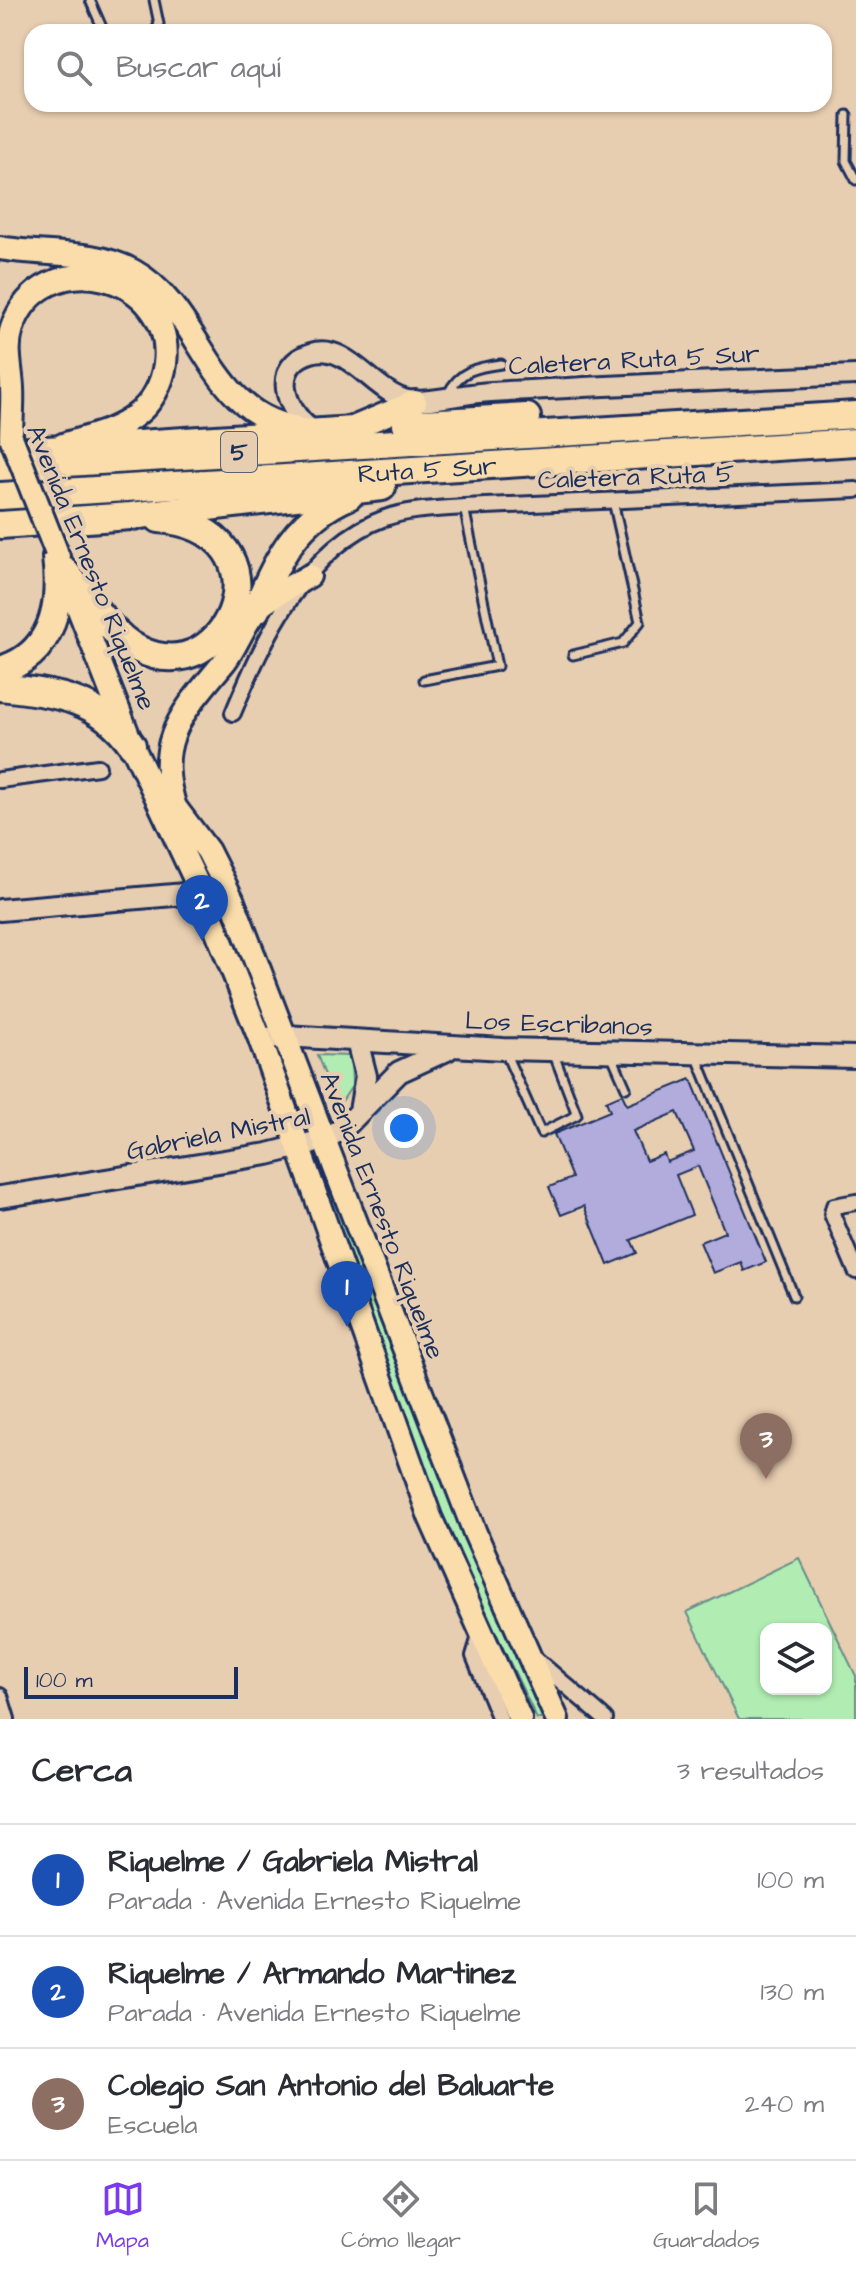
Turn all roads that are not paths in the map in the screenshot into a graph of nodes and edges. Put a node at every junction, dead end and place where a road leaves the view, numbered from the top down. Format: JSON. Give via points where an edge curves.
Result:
{"nodes":[{"id":1,"x":90,"y":0,"type":"edge"},
{"id":2,"x":154,"y":0,"type":"edge"},
{"id":3,"x":100,"y":24,"type":"edge"},
{"id":4,"x":159,"y":24,"type":"edge"},
{"id":5,"x":847,"y":115,"type":"dead end"},
{"id":6,"x":856,"y":180,"type":"edge"},
{"id":7,"x":0,"y":248,"type":"edge"},
{"id":8,"x":501,"y":364,"type":"dead end"},
{"id":9,"x":856,"y":375,"type":"edge"},
{"id":10,"x":447,"y":396,"type":"junction"},
{"id":11,"x":415,"y":402,"type":"junction"},
{"id":12,"x":0,"y":410,"type":"edge"},
{"id":13,"x":855,"y":415,"type":"edge"},
{"id":14,"x":353,"y":428,"type":"junction"},
{"id":15,"x":314,"y":431,"type":"junction"},
{"id":16,"x":856,"y":442,"type":"edge"},
{"id":17,"x":5,"y":444,"type":"edge"},
{"id":18,"x":63,"y":445,"type":"junction"},
{"id":19,"x":471,"y":466,"type":"junction"},
{"id":20,"x":0,"y":467,"type":"edge"},
{"id":21,"x":149,"y":487,"type":"junction"},
{"id":22,"x":367,"y":490,"type":"junction"},
{"id":23,"x":856,"y":490,"type":"edge"},
{"id":24,"x":0,"y":496,"type":"edge"},
{"id":25,"x":178,"y":496,"type":"dead end"},
{"id":26,"x":613,"y":501,"type":"junction"},
{"id":27,"x":464,"y":507,"type":"junction"},
{"id":28,"x":131,"y":516,"type":"junction"},
{"id":29,"x":0,"y":525,"type":"edge"},
{"id":30,"x":59,"y":560,"type":"junction"},
{"id":31,"x":309,"y":576,"type":"junction"},
{"id":32,"x":256,"y":610,"type":"junction"},
{"id":33,"x":573,"y":655,"type":"dead end"},
{"id":34,"x":0,"y":670,"type":"edge"},
{"id":35,"x":424,"y":680,"type":"dead end"},
{"id":36,"x":0,"y":687,"type":"edge"},
{"id":37,"x":233,"y":713,"type":"dead end"},
{"id":38,"x":132,"y":745,"type":"junction"},
{"id":39,"x":98,"y":767,"type":"dead end"},
{"id":40,"x":0,"y":780,"type":"edge"},
{"id":41,"x":178,"y":814,"type":"junction"},
{"id":42,"x":203,"y":896,"type":"junction"},
{"id":43,"x":232,"y":899,"type":"junction"},
{"id":44,"x":0,"y":910,"type":"edge"},
{"id":45,"x":285,"y":1036,"type":"junction"},
{"id":46,"x":260,"y":1039,"type":"junction"},
{"id":47,"x":357,"y":1041,"type":"junction"},
{"id":48,"x":463,"y":1047,"type":"junction"},
{"id":49,"x":503,"y":1049,"type":"junction"},
{"id":50,"x":552,"y":1050,"type":"junction"},
{"id":51,"x":610,"y":1050,"type":"junction"},
{"id":52,"x":695,"y":1053,"type":"junction"},
{"id":53,"x":856,"y":1057,"type":"edge"},
{"id":54,"x":626,"y":1088,"type":"dead end"},
{"id":55,"x":360,"y":1111,"type":"junction"},
{"id":56,"x":324,"y":1140,"type":"junction"},
{"id":57,"x":298,"y":1147,"type":"junction"},
{"id":58,"x":0,"y":1197,"type":"edge"},
{"id":59,"x":856,"y":1202,"type":"edge"},
{"id":60,"x":856,"y":1271,"type":"edge"},
{"id":61,"x":794,"y":1296,"type":"dead end"},
{"id":62,"x":481,"y":1633,"type":"junction"},
{"id":63,"x":529,"y":1654,"type":"junction"},
{"id":64,"x":0,"y":1696,"type":"edge"},
{"id":65,"x":7,"y":1719,"type":"edge"},
{"id":66,"x":500,"y":1719,"type":"edge"},
{"id":67,"x":520,"y":1719,"type":"edge"},
{"id":68,"x":557,"y":1719,"type":"edge"},
{"id":69,"x":605,"y":1719,"type":"edge"}],
"edges":[{"from":1,"to":3,"type":"lane"},
{"from":2,"to":4,"type":"lane"},
{"from":5,"to":6,"type":"lane","via":[[846,161]]},
{"from":7,"to":15,"type":"main road","via":[[93,257],[135,272],[169,302],[233,395],[277,423]]},
{"from":8,"to":10,"type":"lane","via":[[463,374]]},
{"from":9,"to":10,"type":"street","name":"Caletera Ruta 5 Sur"},
{"from":10,"to":11,"type":"street","name":"Caletera Ruta 5 Sur"},
{"from":11,"to":14,"type":"main road"},
{"from":11,"to":15,"type":"street","via":[[335,353],[312,352],[294,365],[286,392],[295,417]]},
{"from":12,"to":17,"type":"main road","name":"Avenida Ernesto Riquelme"},
{"from":13,"to":14,"type":"highway","via":[[475,419]]},
{"from":13,"to":20,"type":"highway","name":"Ruta 5 Sur","number":"5"},
{"from":14,"to":15,"type":"main road"},
{"from":15,"to":18,"type":"main road"},
{"from":16,"to":19,"type":"highway","name":"Ruta 5 Sur","number":"5"},
{"from":17,"to":18,"type":"main road"},
{"from":17,"to":18,"type":"main road","via":[[12,388],[8,355],[16,318],[31,297],[52,283],[76,275],[101,276],[136,292],[153,310],[165,346],[164,372],[154,395],[137,414],[114,428]]},
{"from":17,"to":30,"type":"main road","name":"Avenida Ernesto Riquelme","bridge":true},
{"from":19,"to":21,"type":"highway","name":"Ruta 5 Sur","number":"5"},
{"from":19,"to":22,"type":"highway"},
{"from":21,"to":24,"type":"highway","name":"Ruta 5 Sur","number":"5"},
{"from":21,"to":25,"type":"lane"},
{"from":22,"to":28,"type":"highway","via":[[200,503]]},
{"from":22,"to":32,"type":"highway","via":[[326,508],[295,535],[278,558]]},
{"from":23,"to":26,"type":"street","name":"Caletera Ruta 5"},
{"from":26,"to":27,"type":"street","name":"Caletera Ruta 5"},
{"from":26,"to":33,"type":"lane","via":[[640,622],[623,643]]},
{"from":27,"to":31,"type":"street","name":"Caletera Ruta 5","via":[[382,519],[353,534]]},
{"from":27,"to":35,"type":"lane","via":[[497,666]]},
{"from":28,"to":29,"type":"highway"},
{"from":28,"to":30,"type":"highway","via":[[200,528],[227,551],[236,573],[237,597],[230,620],[196,651],[173,656],[139,650]]},
{"from":30,"to":34,"type":"highway","via":[[59,593],[50,630],[26,658]]},
{"from":30,"to":38,"type":"main road","name":"Avenida Ernesto Riquelme"},
{"from":31,"to":32,"type":"main road"},
{"from":31,"to":37,"type":"street","name":"Caletera Ruta 5","via":[[269,638]]},
{"from":32,"to":41,"type":"main road","via":[[172,733],[168,774]]},
{"from":36,"to":38,"type":"highway","via":[[82,701],[109,718]]},
{"from":38,"to":41,"type":"main road","name":"Avenida Ernesto Riquelme"},
{"from":38,"to":42,"type":"main road","name":"Avenida Ernesto Riquelme"},
{"from":39,"to":40,"type":"street"},
{"from":41,"to":43,"type":"main road","name":"Avenida Ernesto Riquelme","via":[[208,851]]},
{"from":42,"to":43,"type":"main road"},
{"from":42,"to":44,"type":"main road"},
{"from":42,"to":46,"type":"main road","name":"Avenida Ernesto Riquelme"},
{"from":43,"to":45,"type":"main road","name":"Avenida Ernesto Riquelme"},
{"from":45,"to":46,"type":"main road","name":"Los Escribanos"},
{"from":45,"to":47,"type":"main road","name":"Los Escribanos"},
{"from":45,"to":56,"type":"main road","name":"Avenida Ernesto Riquelme"},
{"from":46,"to":57,"type":"main road","name":"Avenida Ernesto Riquelme"},
{"from":47,"to":48,"type":"main road","name":"Los Escribanos"},
{"from":47,"to":55,"type":"main road","via":[[366,1076]]},
{"from":48,"to":49,"type":"main road","name":"Los Escribanos"},
{"from":48,"to":55,"type":"main road","name":"Gabriela Mistral","via":[[425,1057],[399,1072]]},
{"from":49,"to":50,"type":"main road","name":"Los Escribanos"},
{"from":49,"to":50,"type":"lane","via":[[541,1133],[577,1115]]},
{"from":50,"to":51,"type":"main road","name":"Los Escribanos"},
{"from":51,"to":52,"type":"main road","name":"Los Escribanos"},
{"from":51,"to":54,"type":"lane"},
{"from":52,"to":53,"type":"main road","name":"Los Escribanos"},
{"from":52,"to":61,"type":"lane"},
{"from":55,"to":56,"type":"main road","name":"Gabriela Mistral"},
{"from":56,"to":57,"type":"main road","name":"Gabriela Mistral"},
{"from":56,"to":63,"type":"main road","name":"Avenida Ernesto Riquelme","via":[[475,1533]]},
{"from":57,"to":58,"type":"main road","name":"Gabriela Mistral"},
{"from":57,"to":62,"type":"main road","name":"Avenida Ernesto Riquelme","via":[[430,1517]]},
{"from":59,"to":60,"type":"street","via":[[834,1206],[832,1214]]},
{"from":62,"to":66,"type":"street","via":[[474,1656]]},
{"from":62,"to":67,"type":"main road","name":"Avenida Ernesto Riquelme"},
{"from":63,"to":68,"type":"main road","name":"Avenida Ernesto Riquelme"},
{"from":63,"to":69,"type":"street"},
{"from":64,"to":65,"type":"street"}]}
